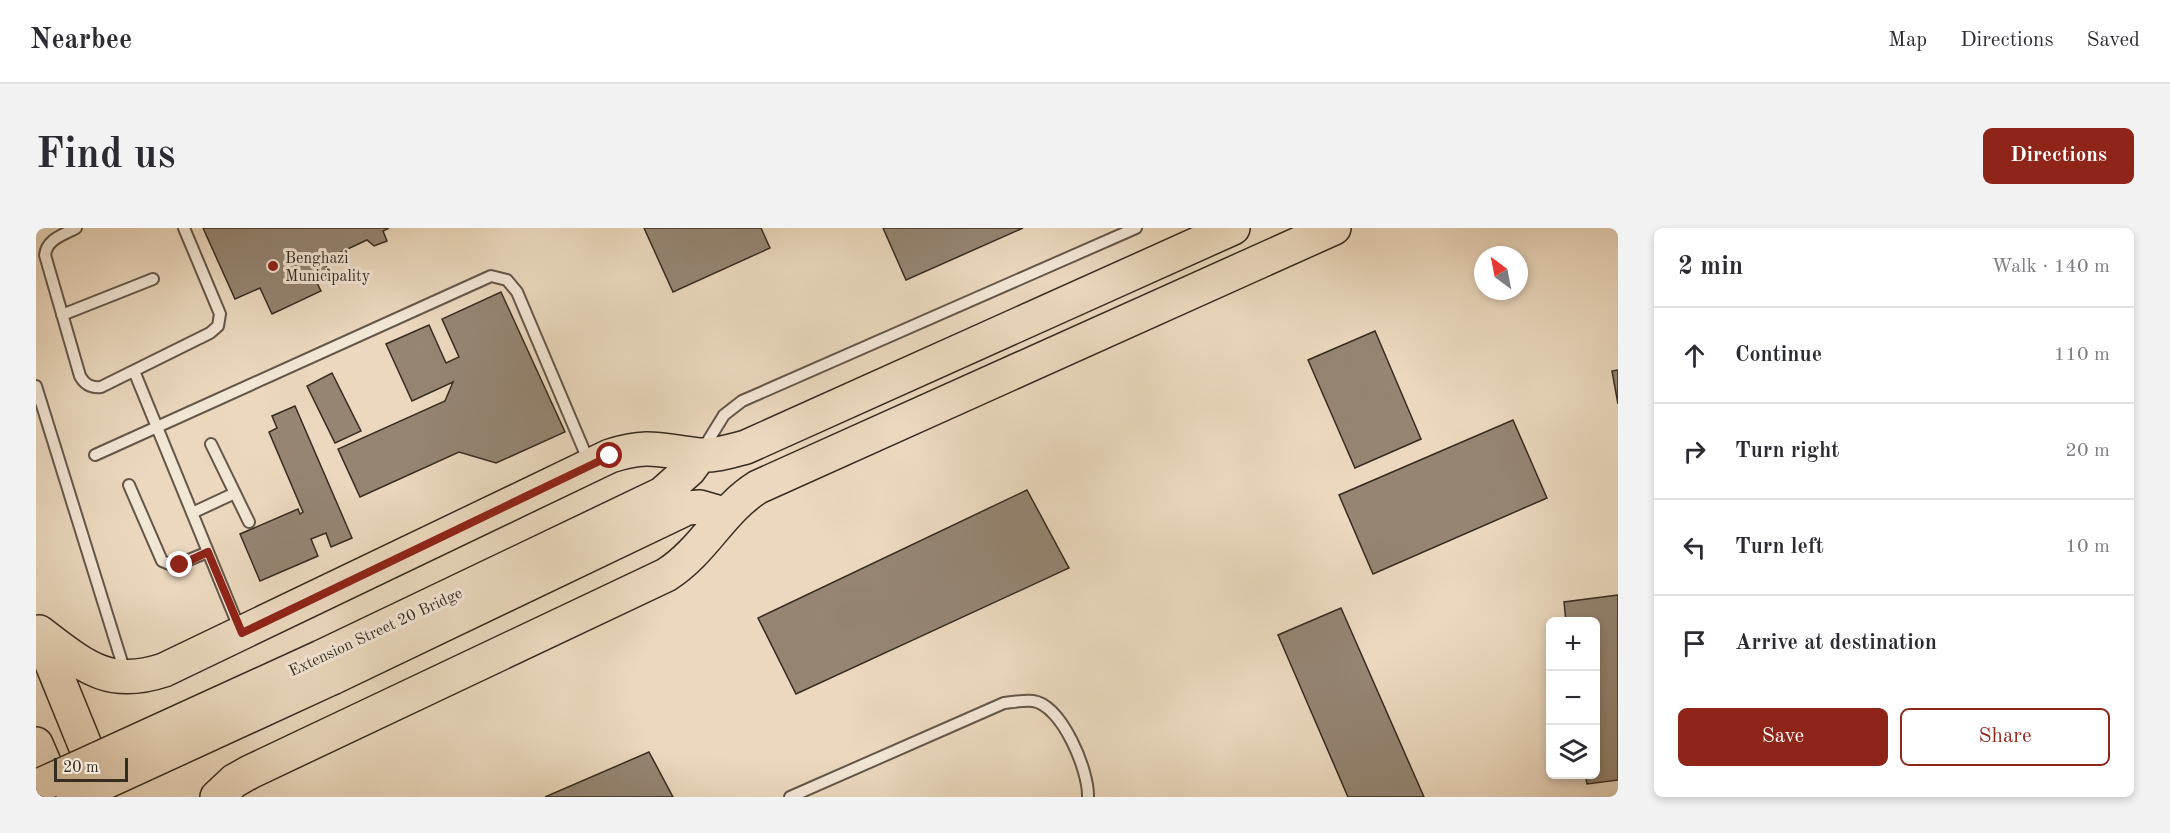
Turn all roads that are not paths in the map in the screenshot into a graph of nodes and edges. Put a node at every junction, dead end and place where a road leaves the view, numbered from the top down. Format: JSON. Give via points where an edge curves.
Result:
{"nodes":[{"id":1,"x":76,"y":228,"type":"edge"},
{"id":2,"x":184,"y":228,"type":"edge"},
{"id":3,"x":1136,"y":228,"type":"edge"},
{"id":4,"x":1233,"y":228,"type":"edge"},
{"id":5,"x":1334,"y":228,"type":"edge"},
{"id":6,"x":1134,"y":272,"type":"junction"},
{"id":7,"x":153,"y":279,"type":"dead end"},
{"id":8,"x":1149,"y":311,"type":"junction"},
{"id":9,"x":63,"y":315,"type":"junction"},
{"id":10,"x":134,"y":371,"type":"junction"},
{"id":11,"x":36,"y":386,"type":"edge"},
{"id":12,"x":157,"y":428,"type":"junction"},
{"id":13,"x":211,"y":444,"type":"dead end"},
{"id":14,"x":95,"y":455,"type":"dead end"},
{"id":15,"x":700,"y":455,"type":"junction"},
{"id":16,"x":590,"y":466,"type":"junction"},
{"id":17,"x":129,"y":485,"type":"dead end"},
{"id":18,"x":235,"y":493,"type":"junction"},
{"id":19,"x":192,"y":513,"type":"junction"},
{"id":20,"x":724,"y":514,"type":"junction"},
{"id":21,"x":249,"y":522,"type":"dead end"},
{"id":22,"x":208,"y":552,"type":"junction"},
{"id":23,"x":37,"y":629,"type":"edge"},
{"id":24,"x":242,"y":633,"type":"junction"},
{"id":25,"x":326,"y":668,"type":"junction"},
{"id":26,"x":127,"y":678,"type":"junction"},
{"id":27,"x":36,"y":744,"type":"edge"},
{"id":28,"x":36,"y":787,"type":"edge"},
{"id":29,"x":59,"y":797,"type":"edge"},
{"id":30,"x":73,"y":797,"type":"edge"},
{"id":31,"x":106,"y":797,"type":"edge"},
{"id":32,"x":217,"y":797,"type":"edge"},
{"id":33,"x":789,"y":797,"type":"edge"},
{"id":34,"x":1088,"y":797,"type":"edge"}],
"edges":[{"from":1,"to":9,"type":"lane","via":[[52,240],[46,250]]},
{"from":2,"to":10,"type":"lane","via":[[220,315],[219,326]]},
{"from":3,"to":15,"type":"lane","via":[[742,401],[724,415]]},
{"from":4,"to":6,"type":"main road"},
{"from":5,"to":8,"type":"main road"},
{"from":6,"to":8,"type":"main road"},
{"from":6,"to":15,"type":"main road","via":[[746,447]]},
{"from":7,"to":9,"type":"lane"},
{"from":8,"to":20,"type":"main road","via":[[758,487]]},
{"from":9,"to":10,"type":"lane","via":[[84,382],[101,387]]},
{"from":10,"to":12,"type":"lane"},
{"from":11,"to":26,"type":"lane"},
{"from":12,"to":14,"type":"lane"},
{"from":12,"to":16,"type":"lane","via":[[483,279],[500,277],[517,292]]},
{"from":12,"to":19,"type":"lane"},
{"from":13,"to":18,"type":"lane"},
{"from":15,"to":16,"type":"main road","via":[[654,447],[632,449]]},
{"from":15,"to":25,"type":"main road","name":"Extension Street 20 Bridge","via":[[662,494]]},
{"from":16,"to":24,"type":"main road"},
{"from":17,"to":22,"type":"lane","via":[[162,561],[174,566]]},
{"from":18,"to":19,"type":"lane"},
{"from":18,"to":21,"type":"lane"},
{"from":19,"to":22,"type":"lane"},
{"from":20,"to":25,"type":"main road","name":"Extension Street 20 Bridge","via":[[700,507],[687,508]]},
{"from":20,"to":32,"type":"main road","via":[[700,549],[666,575],[250,772]]},
{"from":22,"to":24,"type":"lane"},
{"from":23,"to":26,"type":"main road","via":[[97,672]]},
{"from":23,"to":31,"type":"main road"},
{"from":24,"to":26,"type":"main road","via":[[164,670]]},
{"from":25,"to":28,"type":"main road","name":"Extension Street 20 Bridge","bridge":true},
{"from":25,"to":30,"type":"main road","name":"Extension Street 20 Bridge","bridge":true},
{"from":27,"to":29,"type":"main road"},
{"from":33,"to":34,"type":"lane","via":[[1004,703],[1034,701],[1055,712],[1082,763]]}]}
